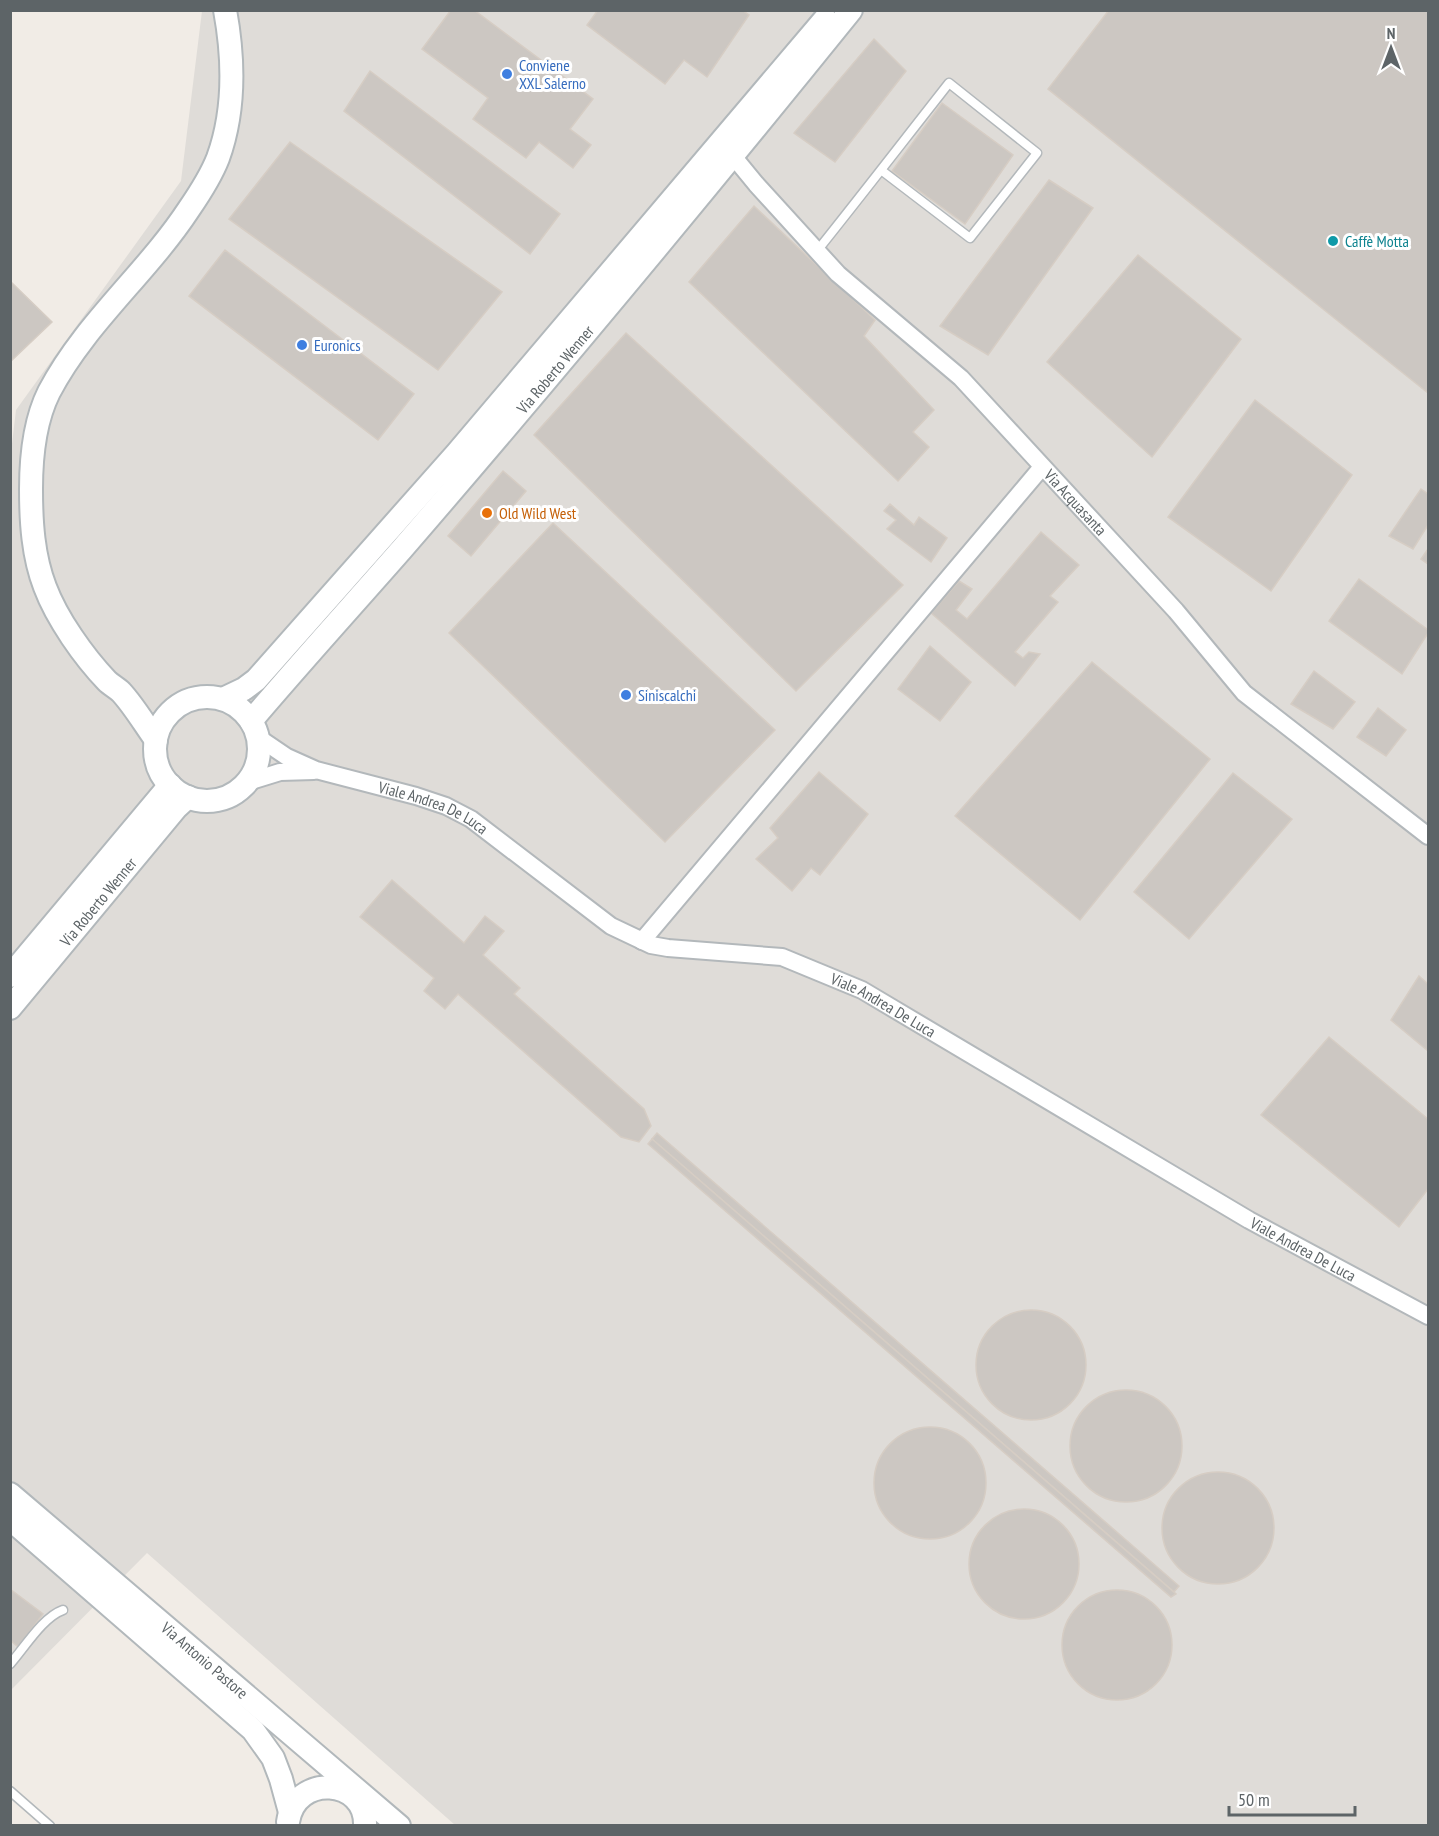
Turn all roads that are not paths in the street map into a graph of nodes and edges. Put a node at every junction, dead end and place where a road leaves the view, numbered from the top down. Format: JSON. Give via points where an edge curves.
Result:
{"nodes":[{"id":1,"x":225,"y":10,"type":"edge"},
{"id":2,"x":831,"y":10,"type":"edge"},
{"id":3,"x":851,"y":10,"type":"edge"},
{"id":4,"x":733,"y":156,"type":"junction"},
{"id":5,"x":881,"y":170,"type":"junction"},
{"id":6,"x":817,"y":251,"type":"junction"},
{"id":7,"x":1042,"y":466,"type":"junction"},
{"id":8,"x":121,"y":692,"type":"junction"},
{"id":9,"x":223,"y":699,"type":"junction"},
{"id":10,"x":174,"y":709,"type":"junction"},
{"id":11,"x":255,"y":729,"type":"junction"},
{"id":12,"x":156,"y":740,"type":"junction"},
{"id":13,"x":316,"y":770,"type":"junction"},
{"id":14,"x":248,"y":782,"type":"junction"},
{"id":15,"x":179,"y":791,"type":"junction"},
{"id":16,"x":1428,"y":836,"type":"edge"},
{"id":17,"x":642,"y":941,"type":"junction"},
{"id":18,"x":10,"y":976,"type":"edge"},
{"id":19,"x":10,"y":1008,"type":"edge"},
{"id":20,"x":1428,"y":1316,"type":"edge"},
{"id":21,"x":10,"y":1494,"type":"edge"},
{"id":22,"x":10,"y":1519,"type":"edge"},
{"id":23,"x":63,"y":1610,"type":"dead end"},
{"id":24,"x":10,"y":1664,"type":"edge"},
{"id":25,"x":347,"y":1787,"type":"junction"},
{"id":26,"x":10,"y":1791,"type":"edge"},
{"id":27,"x":289,"y":1819,"type":"edge"},
{"id":28,"x":50,"y":1826,"type":"edge"},
{"id":29,"x":365,"y":1826,"type":"edge"},
{"id":30,"x":399,"y":1826,"type":"edge"}],
"edges":[{"from":1,"to":8,"type":"main road","via":[[231,90],[225,137],[217,160],[172,236],[92,328],[64,368],[49,393],[34,437],[33,536],[45,588],[91,662]]},
{"from":2,"to":9,"type":"main road","name":"Via Roberto Wenner","via":[[457,453],[256,680]]},
{"from":3,"to":4,"type":"main road","name":"Via Roberto Wenner"},
{"from":4,"to":6,"type":"street","name":"Via Acquasanta"},
{"from":4,"to":11,"type":"main road","name":"Via Roberto Wenner"},
{"from":5,"to":5,"type":"lane","via":[[949,84],[1037,153],[970,238]]},
{"from":5,"to":6,"type":"lane"},
{"from":6,"to":7,"type":"street","name":"Via Acquasanta","via":[[838,274],[961,378]]},
{"from":7,"to":16,"type":"street","name":"Via Acquasanta","via":[[1176,610],[1244,693]]},
{"from":7,"to":17,"type":"street"},
{"from":8,"to":10,"type":"main road"},
{"from":8,"to":12,"type":"main road"},
{"from":9,"to":10,"type":"main road","via":[[202,697]]},
{"from":9,"to":11,"type":"main road","via":[[239,708]]},
{"from":10,"to":12,"type":"main road","via":[[163,721]]},
{"from":11,"to":13,"type":"street","via":[[287,757]]},
{"from":11,"to":14,"type":"main road","via":[[259,756]]},
{"from":12,"to":15,"type":"main road","via":[[159,769]]},
{"from":13,"to":14,"type":"street","via":[[280,772]]},
{"from":13,"to":17,"type":"street","name":"Viale Andrea De Luca","via":[[447,806],[471,819],[611,926]]},
{"from":14,"to":15,"type":"main road","via":[[225,798],[206,801]]},
{"from":15,"to":18,"type":"main road","name":"Via Roberto Wenner"},
{"from":15,"to":19,"type":"main road","name":"Via Roberto Wenner","via":[[176,807]]},
{"from":17,"to":20,"type":"street","name":"Viale Andrea De Luca","via":[[668,948],[782,957],[862,990],[1249,1220]]},
{"from":21,"to":25,"type":"main road","name":"Via Antonio Pastore"},
{"from":22,"to":27,"type":"main road","name":"Via Antonio Pastore","via":[[254,1730],[273,1758]]},
{"from":23,"to":24,"type":"lane","via":[[53,1613]]},
{"from":25,"to":27,"type":"main road","via":[[319,1787],[306,1792]]},
{"from":25,"to":29,"type":"main road","via":[[362,1808]]},
{"from":25,"to":30,"type":"main road","name":"Via Antonio Pastore"},
{"from":26,"to":28,"type":"lane"}]}
